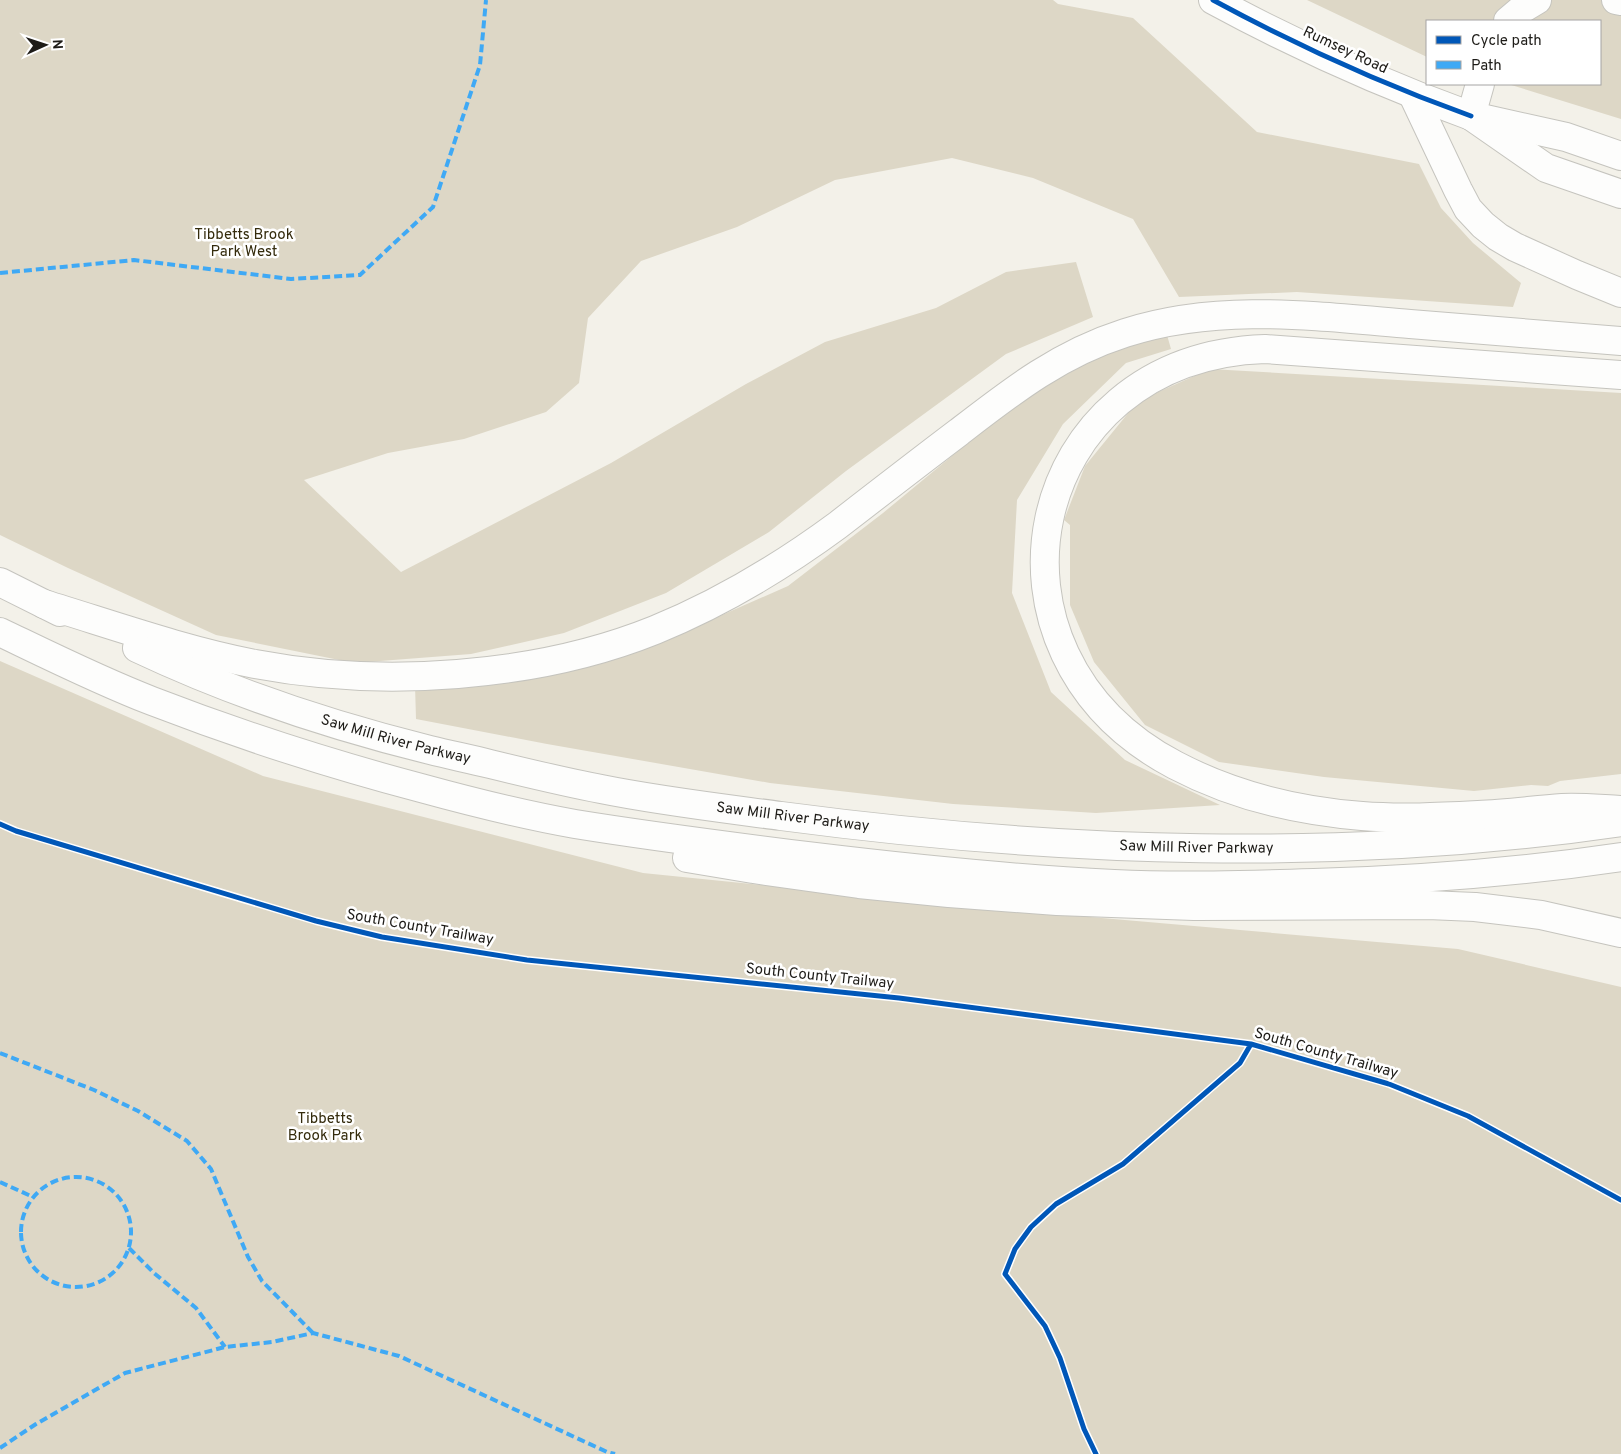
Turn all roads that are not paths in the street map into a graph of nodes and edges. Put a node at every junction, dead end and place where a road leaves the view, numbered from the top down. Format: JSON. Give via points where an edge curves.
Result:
{"nodes":[{"id":1,"x":1213,"y":0,"type":"edge"},
{"id":2,"x":1537,"y":0,"type":"edge"},
{"id":3,"x":1616,"y":0,"type":"edge"},
{"id":4,"x":1621,"y":2,"type":"edge"},
{"id":5,"x":1509,"y":20,"type":"edge"},
{"id":6,"x":1480,"y":85,"type":"edge"},
{"id":7,"x":1413,"y":95,"type":"junction"},
{"id":8,"x":1471,"y":116,"type":"junction"},
{"id":9,"x":1621,"y":156,"type":"edge"},
{"id":10,"x":1621,"y":194,"type":"edge"},
{"id":11,"x":1621,"y":293,"type":"edge"},
{"id":12,"x":1621,"y":341,"type":"edge"},
{"id":13,"x":1621,"y":375,"type":"edge"},
{"id":14,"x":0,"y":582,"type":"edge"},
{"id":15,"x":44,"y":604,"type":"junction"},
{"id":16,"x":0,"y":632,"type":"edge"},
{"id":17,"x":1621,"y":810,"type":"edge"},
{"id":18,"x":1621,"y":822,"type":"edge"},
{"id":19,"x":573,"y":824,"type":"junction"},
{"id":20,"x":1621,"y":857,"type":"edge"},
{"id":21,"x":1621,"y":933,"type":"edge"}],
"edges":[{"from":1,"to":7,"type":"main road","name":"Rumsey Road","via":[[1297,43]]},
{"from":2,"to":5,"type":"main road"},
{"from":3,"to":4,"type":"main road"},
{"from":6,"to":8,"type":"main road"},
{"from":7,"to":8,"type":"main road","name":"Rumsey Road"},
{"from":7,"to":11,"type":"main road","via":[[1458,190],[1482,225],[1515,247]]},
{"from":8,"to":9,"type":"main road","via":[[1566,137]]},
{"from":8,"to":10,"type":"main road","via":[[1546,168]]},
{"from":12,"to":15,"type":"main road","via":[[1263,314],[1178,319],[1149,326],[1097,343],[1034,376],[808,546],[718,602],[617,644],[510,668],[414,677],[290,669],[199,651]]},
{"from":13,"to":17,"type":"main road","via":[[1265,349],[1229,352],[1196,360],[1142,384],[1089,434],[1070,463],[1054,498],[1044,551],[1046,589],[1054,626],[1060,644],[1084,687],[1098,705],[1135,739],[1195,775],[1261,798],[1356,816],[1480,815],[1564,808]]},
{"from":14,"to":15,"type":"main road","name":"Saw Mill River Parkway"},
{"from":15,"to":18,"type":"main road","name":"Saw Mill River Parkway","via":[[220,683],[377,736],[542,777],[692,805],[963,837],[1186,848],[1411,844]]},
{"from":16,"to":19,"type":"main road","via":[[148,699],[253,738],[355,771],[463,800]]},
{"from":19,"to":20,"type":"main road","via":[[900,868],[1115,884],[1189,886],[1349,882],[1468,874]]},
{"from":19,"to":21,"type":"main road","via":[[694,860],[859,884],[972,895],[1127,904],[1475,907],[1541,915]]}]}
